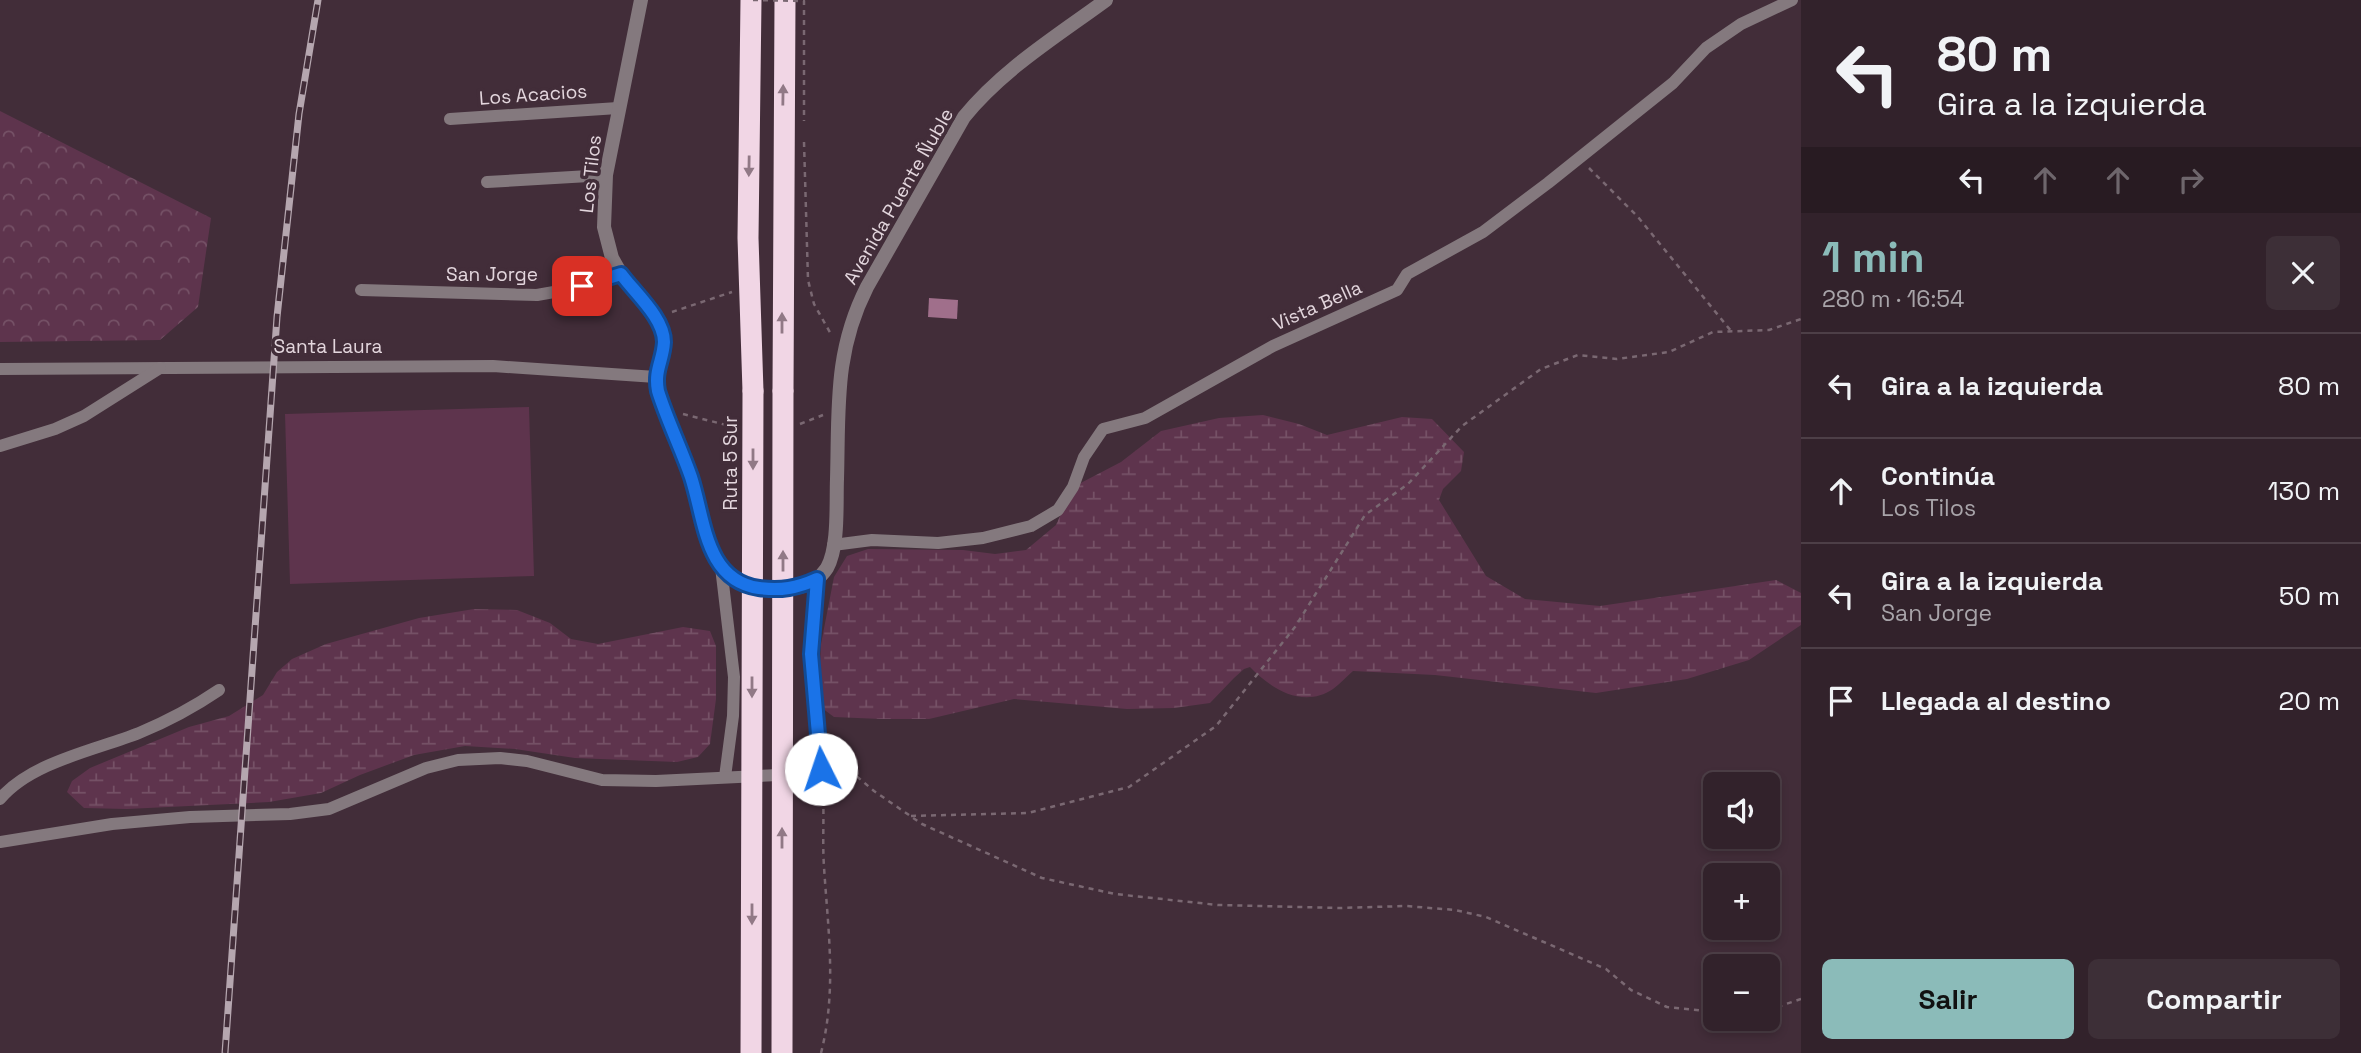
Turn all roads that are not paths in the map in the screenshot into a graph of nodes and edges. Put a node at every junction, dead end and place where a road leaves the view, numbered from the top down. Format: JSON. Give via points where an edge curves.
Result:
{"nodes":[{"id":1,"x":641,"y":0,"type":"edge"},
{"id":2,"x":752,"y":0,"type":"edge"},
{"id":3,"x":785,"y":0,"type":"edge"},
{"id":4,"x":1106,"y":0,"type":"edge"},
{"id":5,"x":1792,"y":0,"type":"edge"},
{"id":6,"x":618,"y":108,"type":"junction"},
{"id":7,"x":450,"y":119,"type":"dead end"},
{"id":8,"x":606,"y":175,"type":"junction"},
{"id":9,"x":487,"y":183,"type":"dead end"},
{"id":10,"x":621,"y":274,"type":"junction"},
{"id":11,"x":361,"y":290,"type":"dead end"},
{"id":12,"x":160,"y":368,"type":"junction"},
{"id":13,"x":0,"y":369,"type":"edge"},
{"id":14,"x":656,"y":377,"type":"junction"},
{"id":15,"x":0,"y":446,"type":"edge"},
{"id":16,"x":833,"y":545,"type":"junction"},
{"id":17,"x":721,"y":567,"type":"junction"},
{"id":18,"x":817,"y":579,"type":"junction"},
{"id":19,"x":219,"y":690,"type":"dead end"},
{"id":20,"x":725,"y":777,"type":"junction"},
{"id":21,"x":1,"y":794,"type":"edge"},
{"id":22,"x":0,"y":842,"type":"edge"},
{"id":23,"x":751,"y":1053,"type":"edge"},
{"id":24,"x":782,"y":1053,"type":"edge"}],
"edges":[{"from":1,"to":6,"type":"street","name":"Los Tilos"},
{"from":2,"to":23,"type":"highway","name":"Ruta 5 Sur","one_way":true,"bridge":true},
{"from":24,"to":3,"type":"highway","one_way":true,"bridge":true},
{"from":4,"to":16,"type":"street","name":"Avenida Puente Ñuble","via":[[981,96],[964,117],[867,287],[844,349]]},
{"from":5,"to":16,"type":"street","name":"Vista Bella","via":[[1741,24],[1706,48],[1673,83],[1579,158],[1483,232],[1407,274],[1397,290],[1273,346],[1145,418],[1103,429],[1058,510],[1031,526],[938,543],[872,540]]},
{"from":6,"to":7,"type":"street","name":"Los Acacios"},
{"from":6,"to":8,"type":"street","name":"Los Tilos"},
{"from":8,"to":9,"type":"street"},
{"from":8,"to":10,"type":"street","name":"Los Tilos","via":[[604,227]]},
{"from":10,"to":11,"type":"street","name":"San Jorge","via":[[537,295]]},
{"from":10,"to":14,"type":"street","name":"Los Tilos","via":[[663,331]]},
{"from":12,"to":13,"type":"street","name":"Santa Laura"},
{"from":12,"to":14,"type":"street","name":"Santa Laura","via":[[493,366]]},
{"from":12,"to":15,"type":"street","via":[[83,416]]},
{"from":14,"to":17,"type":"street"},
{"from":16,"to":18,"type":"street","name":"Avenida Puente Ñuble","via":[[828,566]]},
{"from":17,"to":18,"type":"street","via":[[746,586],[766,589],[800,587]]},
{"from":17,"to":20,"type":"street","via":[[734,677]]},
{"from":18,"to":20,"type":"street","via":[[811,654],[821,769]]},
{"from":19,"to":21,"type":"street","via":[[157,725],[42,769]]},
{"from":20,"to":22,"type":"street","via":[[602,780],[527,761],[458,760],[426,768],[328,809],[112,824]]}]}
